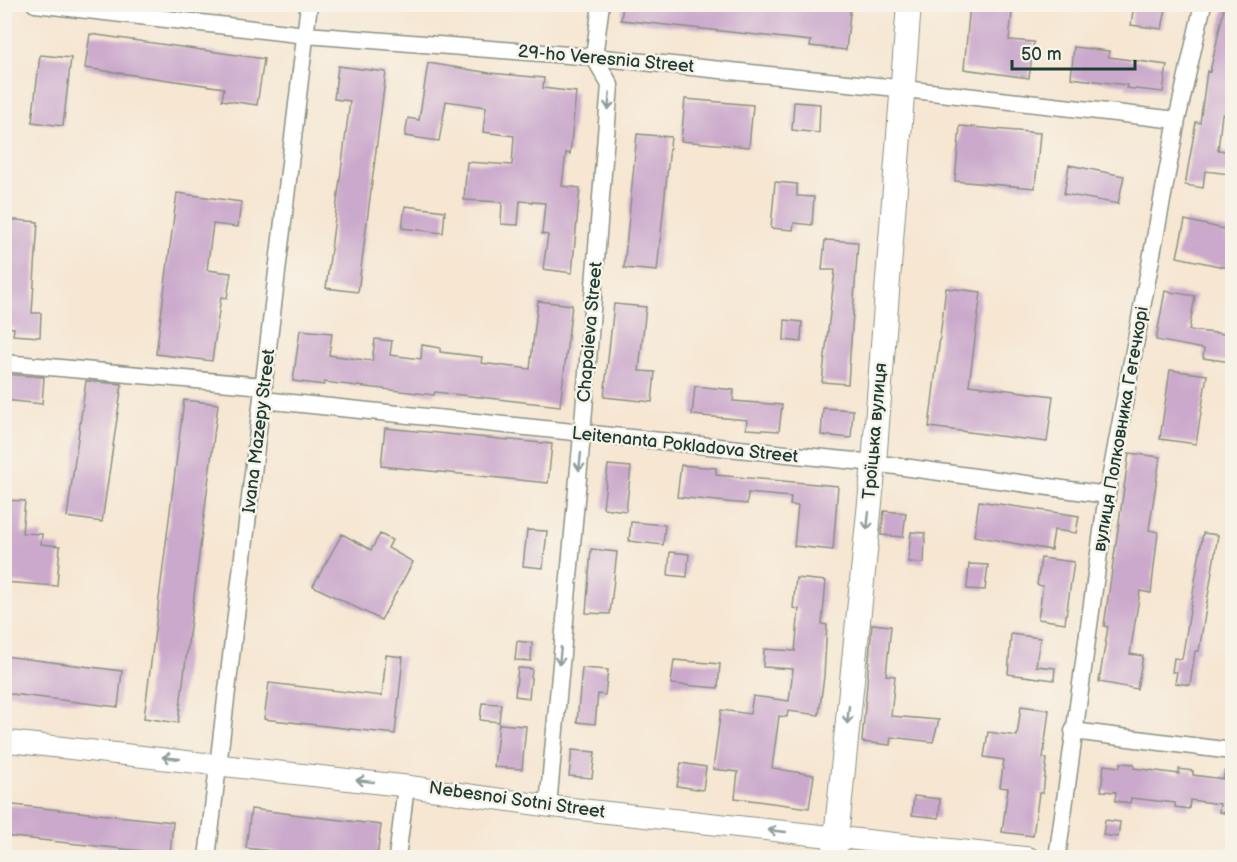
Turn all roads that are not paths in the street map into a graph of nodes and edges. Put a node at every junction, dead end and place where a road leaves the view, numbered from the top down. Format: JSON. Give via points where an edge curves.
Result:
{"nodes":[{"id":1,"x":35,"y":4,"type":"edge"},
{"id":2,"x":309,"y":4,"type":"edge"},
{"id":3,"x":601,"y":4,"type":"edge"},
{"id":4,"x":909,"y":4,"type":"edge"},
{"id":5,"x":1203,"y":4,"type":"edge"},
{"id":6,"x":306,"y":34,"type":"junction"},
{"id":7,"x":594,"y":57,"type":"junction"},
{"id":8,"x":901,"y":89,"type":"junction"},
{"id":9,"x":1177,"y":120,"type":"junction"},
{"id":10,"x":4,"y":363,"type":"edge"},
{"id":11,"x":264,"y":393,"type":"junction"},
{"id":12,"x":582,"y":435,"type":"junction"},
{"id":13,"x":874,"y":463,"type":"junction"},
{"id":14,"x":1107,"y":495,"type":"junction"},
{"id":15,"x":1073,"y":731,"type":"junction"},
{"id":16,"x":4,"y":741,"type":"edge"},
{"id":17,"x":1233,"y":751,"type":"edge"},
{"id":18,"x":218,"y":763,"type":"junction"},
{"id":19,"x":406,"y":786,"type":"junction"},
{"id":20,"x":548,"y":806,"type":"junction"},
{"id":21,"x":835,"y":848,"type":"edge"},
{"id":22,"x":207,"y":858,"type":"edge"},
{"id":23,"x":397,"y":858,"type":"edge"},
{"id":24,"x":1029,"y":858,"type":"edge"},
{"id":25,"x":1057,"y":858,"type":"edge"}],
"edges":[{"from":1,"to":6,"type":"street","name":"29-ho Veresnia Street"},
{"from":2,"to":6,"type":"street","name":"Ivana Mazepy Street"},
{"from":3,"to":7,"type":"street"},
{"from":4,"to":8,"type":"main road","name":"Троїцька вулиця"},
{"from":5,"to":9,"type":"street","name":"вулиця Полковника Гегечкорі"},
{"from":6,"to":7,"type":"street","name":"29-ho Veresnia Street"},
{"from":6,"to":11,"type":"street","name":"Ivana Mazepy Street"},
{"from":7,"to":8,"type":"street","name":"29-ho Veresnia Street"},
{"from":7,"to":12,"type":"street","name":"Chapaieva Street","one_way":true,"via":[[610,85]]},
{"from":8,"to":9,"type":"street","name":"29-ho Veresnia Street"},
{"from":8,"to":13,"type":"main road","name":"Троїцька вулиця"},
{"from":9,"to":14,"type":"street","name":"вулиця Полковника Гегечкорі"},
{"from":10,"to":11,"type":"street","name":"Leitenanta Pokladova Street"},
{"from":11,"to":12,"type":"street","name":"Leitenanta Pokladova Street"},
{"from":11,"to":18,"type":"street","name":"Ivana Mazepy Street"},
{"from":12,"to":13,"type":"street","name":"Leitenanta Pokladova Street"},
{"from":12,"to":20,"type":"street","name":"Chapaieva Street","one_way":true},
{"from":13,"to":14,"type":"street","name":"Leitenanta Pokladova Street"},
{"from":13,"to":21,"type":"main road","name":"Троїцька вулиця","one_way":true},
{"from":14,"to":15,"type":"street","name":"вулиця Полковника Гегечкорі"},
{"from":15,"to":17,"type":"street"},
{"from":15,"to":25,"type":"street","name":"вулиця Полковника Гегечкорі"},
{"from":18,"to":16,"type":"street","name":"Nebesnoi Sotni Street","one_way":true},
{"from":19,"to":18,"type":"street","name":"Nebesnoi Sotni Street","one_way":true},
{"from":18,"to":22,"type":"street","name":"Ivana Mazepy Street"},
{"from":19,"to":20,"type":"street","name":"Nebesnoi Sotni Street"},
{"from":19,"to":23,"type":"street"},
{"from":21,"to":20,"type":"street","name":"Nebesnoi Sotni Street","one_way":true},
{"from":21,"to":24,"type":"street","name":"Nebesnoi Sotni Street"}]}
